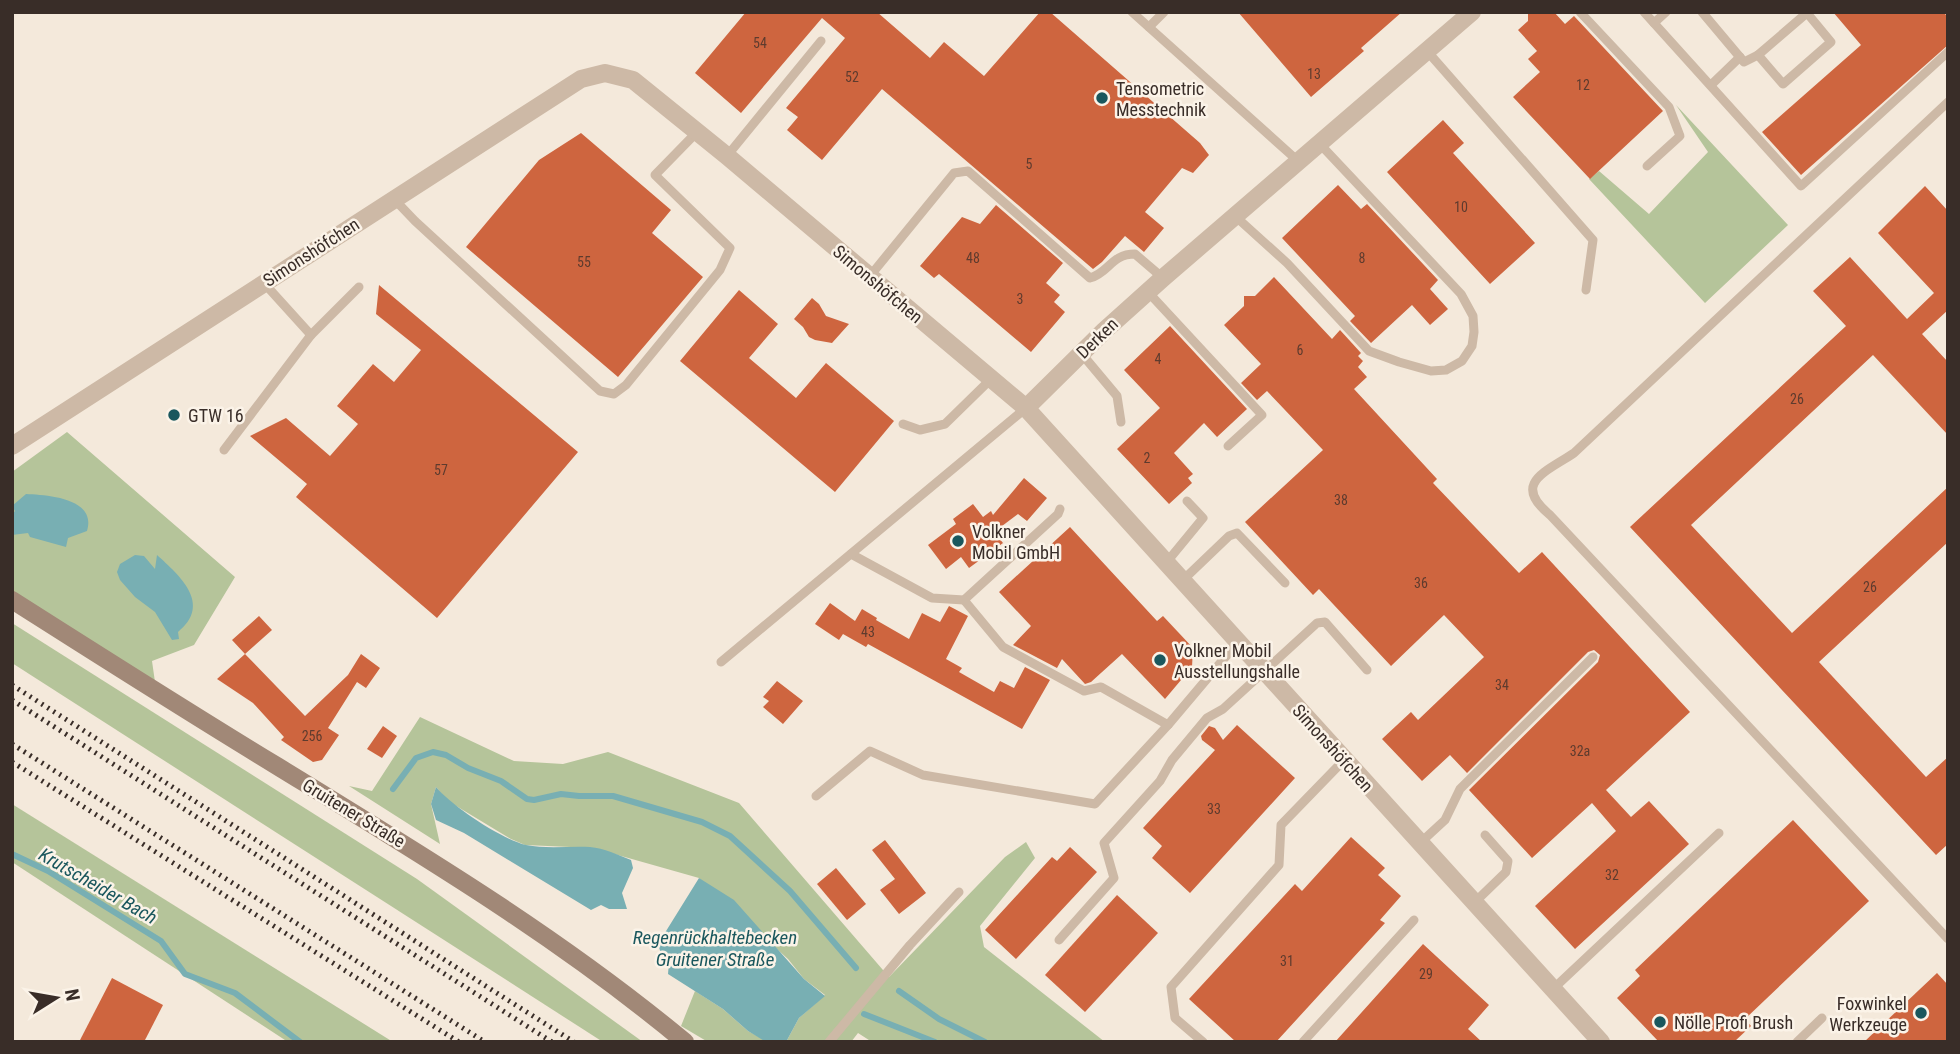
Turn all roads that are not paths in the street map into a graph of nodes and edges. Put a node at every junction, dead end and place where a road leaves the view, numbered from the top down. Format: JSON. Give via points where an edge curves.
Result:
{"nodes":[{"id":1,"x":1132,"y":12,"type":"edge"},
{"id":2,"x":1164,"y":12,"type":"edge"},
{"id":3,"x":1580,"y":12,"type":"edge"},
{"id":4,"x":1644,"y":12,"type":"edge"},
{"id":5,"x":1666,"y":12,"type":"edge"},
{"id":6,"x":1702,"y":12,"type":"edge"},
{"id":7,"x":1807,"y":13,"type":"edge"},
{"id":8,"x":1465,"y":14,"type":"edge"},
{"id":9,"x":1654,"y":23,"type":"junction"},
{"id":10,"x":1149,"y":27,"type":"junction"},
{"id":11,"x":821,"y":41,"type":"dead end"},
{"id":12,"x":1427,"y":51,"type":"junction"},
{"id":13,"x":1948,"y":52,"type":"edge"},
{"id":14,"x":1758,"y":55,"type":"junction"},
{"id":15,"x":1740,"y":57,"type":"junction"},
{"id":16,"x":1711,"y":85,"type":"junction"},
{"id":17,"x":1948,"y":102,"type":"edge"},
{"id":18,"x":697,"y":132,"type":"junction"},
{"id":19,"x":1318,"y":142,"type":"junction"},
{"id":20,"x":727,"y":156,"type":"junction"},
{"id":21,"x":1297,"y":160,"type":"junction"},
{"id":22,"x":1647,"y":166,"type":"dead end"},
{"id":23,"x":394,"y":199,"type":"junction"},
{"id":24,"x":1235,"y":216,"type":"junction"},
{"id":25,"x":870,"y":276,"type":"junction"},
{"id":26,"x":1163,"y":278,"type":"junction"},
{"id":27,"x":263,"y":282,"type":"junction"},
{"id":28,"x":359,"y":287,"type":"dead end"},
{"id":29,"x":1586,"y":290,"type":"dead end"},
{"id":30,"x":1148,"y":292,"type":"junction"},
{"id":31,"x":311,"y":335,"type":"junction"},
{"id":32,"x":1081,"y":353,"type":"junction"},
{"id":33,"x":991,"y":379,"type":"junction"},
{"id":34,"x":1026,"y":408,"type":"junction"},
{"id":35,"x":1121,"y":422,"type":"dead end"},
{"id":36,"x":903,"y":424,"type":"dead end"},
{"id":37,"x":12,"y":446,"type":"edge"},
{"id":38,"x":1228,"y":446,"type":"dead end"},
{"id":39,"x":223,"y":450,"type":"dead end"},
{"id":40,"x":1187,"y":500,"type":"dead end"},
{"id":41,"x":1060,"y":509,"type":"dead end"},
{"id":42,"x":851,"y":554,"type":"junction"},
{"id":43,"x":1166,"y":563,"type":"junction"},
{"id":44,"x":1182,"y":581,"type":"junction"},
{"id":45,"x":1284,"y":583,"type":"dead end"},
{"id":46,"x":12,"y":600,"type":"edge"},
{"id":47,"x":964,"y":600,"type":"junction"},
{"id":48,"x":1238,"y":642,"type":"junction"},
{"id":49,"x":1593,"y":657,"type":"dead end"},
{"id":50,"x":721,"y":662,"type":"dead end"},
{"id":51,"x":1367,"y":670,"type":"dead end"},
{"id":52,"x":1265,"y":672,"type":"junction"},
{"id":53,"x":1168,"y":724,"type":"junction"},
{"id":54,"x":1344,"y":760,"type":"junction"},
{"id":55,"x":816,"y":796,"type":"dead end"},
{"id":56,"x":1719,"y":833,"type":"dead end"},
{"id":57,"x":1485,"y":835,"type":"dead end"},
{"id":58,"x":1420,"y":843,"type":"junction"},
{"id":59,"x":959,"y":892,"type":"dead end"},
{"id":60,"x":1474,"y":902,"type":"junction"},
{"id":61,"x":1414,"y":920,"type":"dead end"},
{"id":62,"x":1948,"y":939,"type":"edge"},
{"id":63,"x":1059,"y":940,"type":"dead end"},
{"id":64,"x":1553,"y":989,"type":"junction"},
{"id":65,"x":1822,"y":1018,"type":"dead end"},
{"id":66,"x":685,"y":1042,"type":"edge"},
{"id":67,"x":830,"y":1042,"type":"edge"},
{"id":68,"x":1203,"y":1042,"type":"edge"},
{"id":69,"x":1303,"y":1042,"type":"edge"},
{"id":70,"x":1601,"y":1042,"type":"edge"},
{"id":71,"x":1797,"y":1042,"type":"edge"}],
"edges":[{"from":1,"to":10,"type":"lane"},
{"from":2,"to":10,"type":"lane"},
{"from":3,"to":22,"type":"lane","via":[[1669,107],[1680,136]]},
{"from":4,"to":9,"type":"lane"},
{"from":5,"to":9,"type":"lane"},
{"from":6,"to":15,"type":"lane"},
{"from":7,"to":14,"type":"lane"},
{"from":7,"to":14,"type":"lane","via":[[1831,42],[1793,76],[1783,84]]},
{"from":8,"to":12,"type":"street","name":"Derken"},
{"from":9,"to":16,"type":"lane"},
{"from":10,"to":21,"type":"lane"},
{"from":11,"to":20,"type":"lane"},
{"from":12,"to":19,"type":"street","name":"Derken"},
{"from":12,"to":29,"type":"lane","via":[[1594,240]]},
{"from":13,"to":16,"type":"lane","via":[[1801,186]]},
{"from":14,"to":15,"type":"lane","via":[[1744,62]]},
{"from":15,"to":16,"type":"lane"},
{"from":17,"to":62,"type":"lane","via":[[1574,453],[1540,476],[1532,494]]},
{"from":18,"to":20,"type":"street","name":"Simonshöfchen"},
{"from":18,"to":23,"type":"street","name":"Simonshöfchen","via":[[633,80],[605,73],[581,79]]},
{"from":18,"to":23,"type":"lane","via":[[654,175],[730,248],[720,270],[614,394],[600,391]]},
{"from":19,"to":21,"type":"street","name":"Derken"},
{"from":19,"to":24,"type":"lane","via":[[1461,294],[1473,316],[1475,332],[1462,361],[1446,370],[1431,371],[1369,351],[1287,263]]},
{"from":20,"to":25,"type":"street","name":"Simonshöfchen"},
{"from":21,"to":24,"type":"street","name":"Derken"},
{"from":23,"to":27,"type":"street","name":"Simonshöfchen"},
{"from":24,"to":26,"type":"street","name":"Derken"},
{"from":25,"to":26,"type":"lane","via":[[954,173],[968,171],[1090,278],[1117,257],[1135,254]]},
{"from":25,"to":33,"type":"street","name":"Simonshöfchen"},
{"from":26,"to":30,"type":"street","name":"Derken"},
{"from":27,"to":31,"type":"lane"},
{"from":27,"to":37,"type":"street","name":"Simonshöfchen"},
{"from":28,"to":31,"type":"lane"},
{"from":30,"to":32,"type":"street","name":"Derken"},
{"from":30,"to":38,"type":"lane","via":[[1262,415]]},
{"from":31,"to":39,"type":"lane"},
{"from":32,"to":34,"type":"street","name":"Derken"},
{"from":32,"to":35,"type":"lane","via":[[1117,396]]},
{"from":33,"to":34,"type":"street","name":"Simonshöfchen"},
{"from":33,"to":36,"type":"lane","via":[[945,424],[920,430]]},
{"from":34,"to":42,"type":"lane","name":"Derken"},
{"from":34,"to":43,"type":"street","name":"Simonshöfchen"},
{"from":40,"to":43,"type":"lane","via":[[1203,518]]},
{"from":41,"to":47,"type":"lane"},
{"from":42,"to":47,"type":"lane","via":[[932,598]]},
{"from":42,"to":50,"type":"lane","name":"Derken"},
{"from":43,"to":44,"type":"street","name":"Simonshöfchen"},
{"from":44,"to":45,"type":"lane","via":[[1237,533]]},
{"from":44,"to":48,"type":"street","name":"Simonshöfchen"},
{"from":46,"to":66,"type":"street","name":"Gruitener Straße","via":[[384,830],[583,962]]},
{"from":47,"to":53,"type":"lane","via":[[1003,647],[1084,691],[1101,687]]},
{"from":48,"to":52,"type":"street","name":"Simonshöfchen"},
{"from":48,"to":53,"type":"lane"},
{"from":49,"to":58,"type":"lane","via":[[1460,789],[1445,820]]},
{"from":51,"to":52,"type":"lane","via":[[1325,622],[1317,623]]},
{"from":52,"to":54,"type":"street","name":"Simonshöfchen"},
{"from":52,"to":63,"type":"lane","via":[[1207,718],[1160,781],[1104,843],[1114,878]]},
{"from":53,"to":55,"type":"lane","via":[[1095,804],[923,775],[870,751]]},
{"from":54,"to":58,"type":"street","name":"Simonshöfchen"},
{"from":54,"to":68,"type":"lane","via":[[1281,825],[1279,865],[1171,987],[1175,1018]]},
{"from":56,"to":64,"type":"lane"},
{"from":57,"to":60,"type":"lane","via":[[1508,862],[1506,872]]},
{"from":58,"to":60,"type":"street","name":"Simonshöfchen"},
{"from":59,"to":67,"type":"lane"},
{"from":60,"to":64,"type":"street","name":"Simonshöfchen"},
{"from":61,"to":69,"type":"lane"},
{"from":64,"to":70,"type":"street","name":"Simonshöfchen"},
{"from":65,"to":71,"type":"lane"}]}
